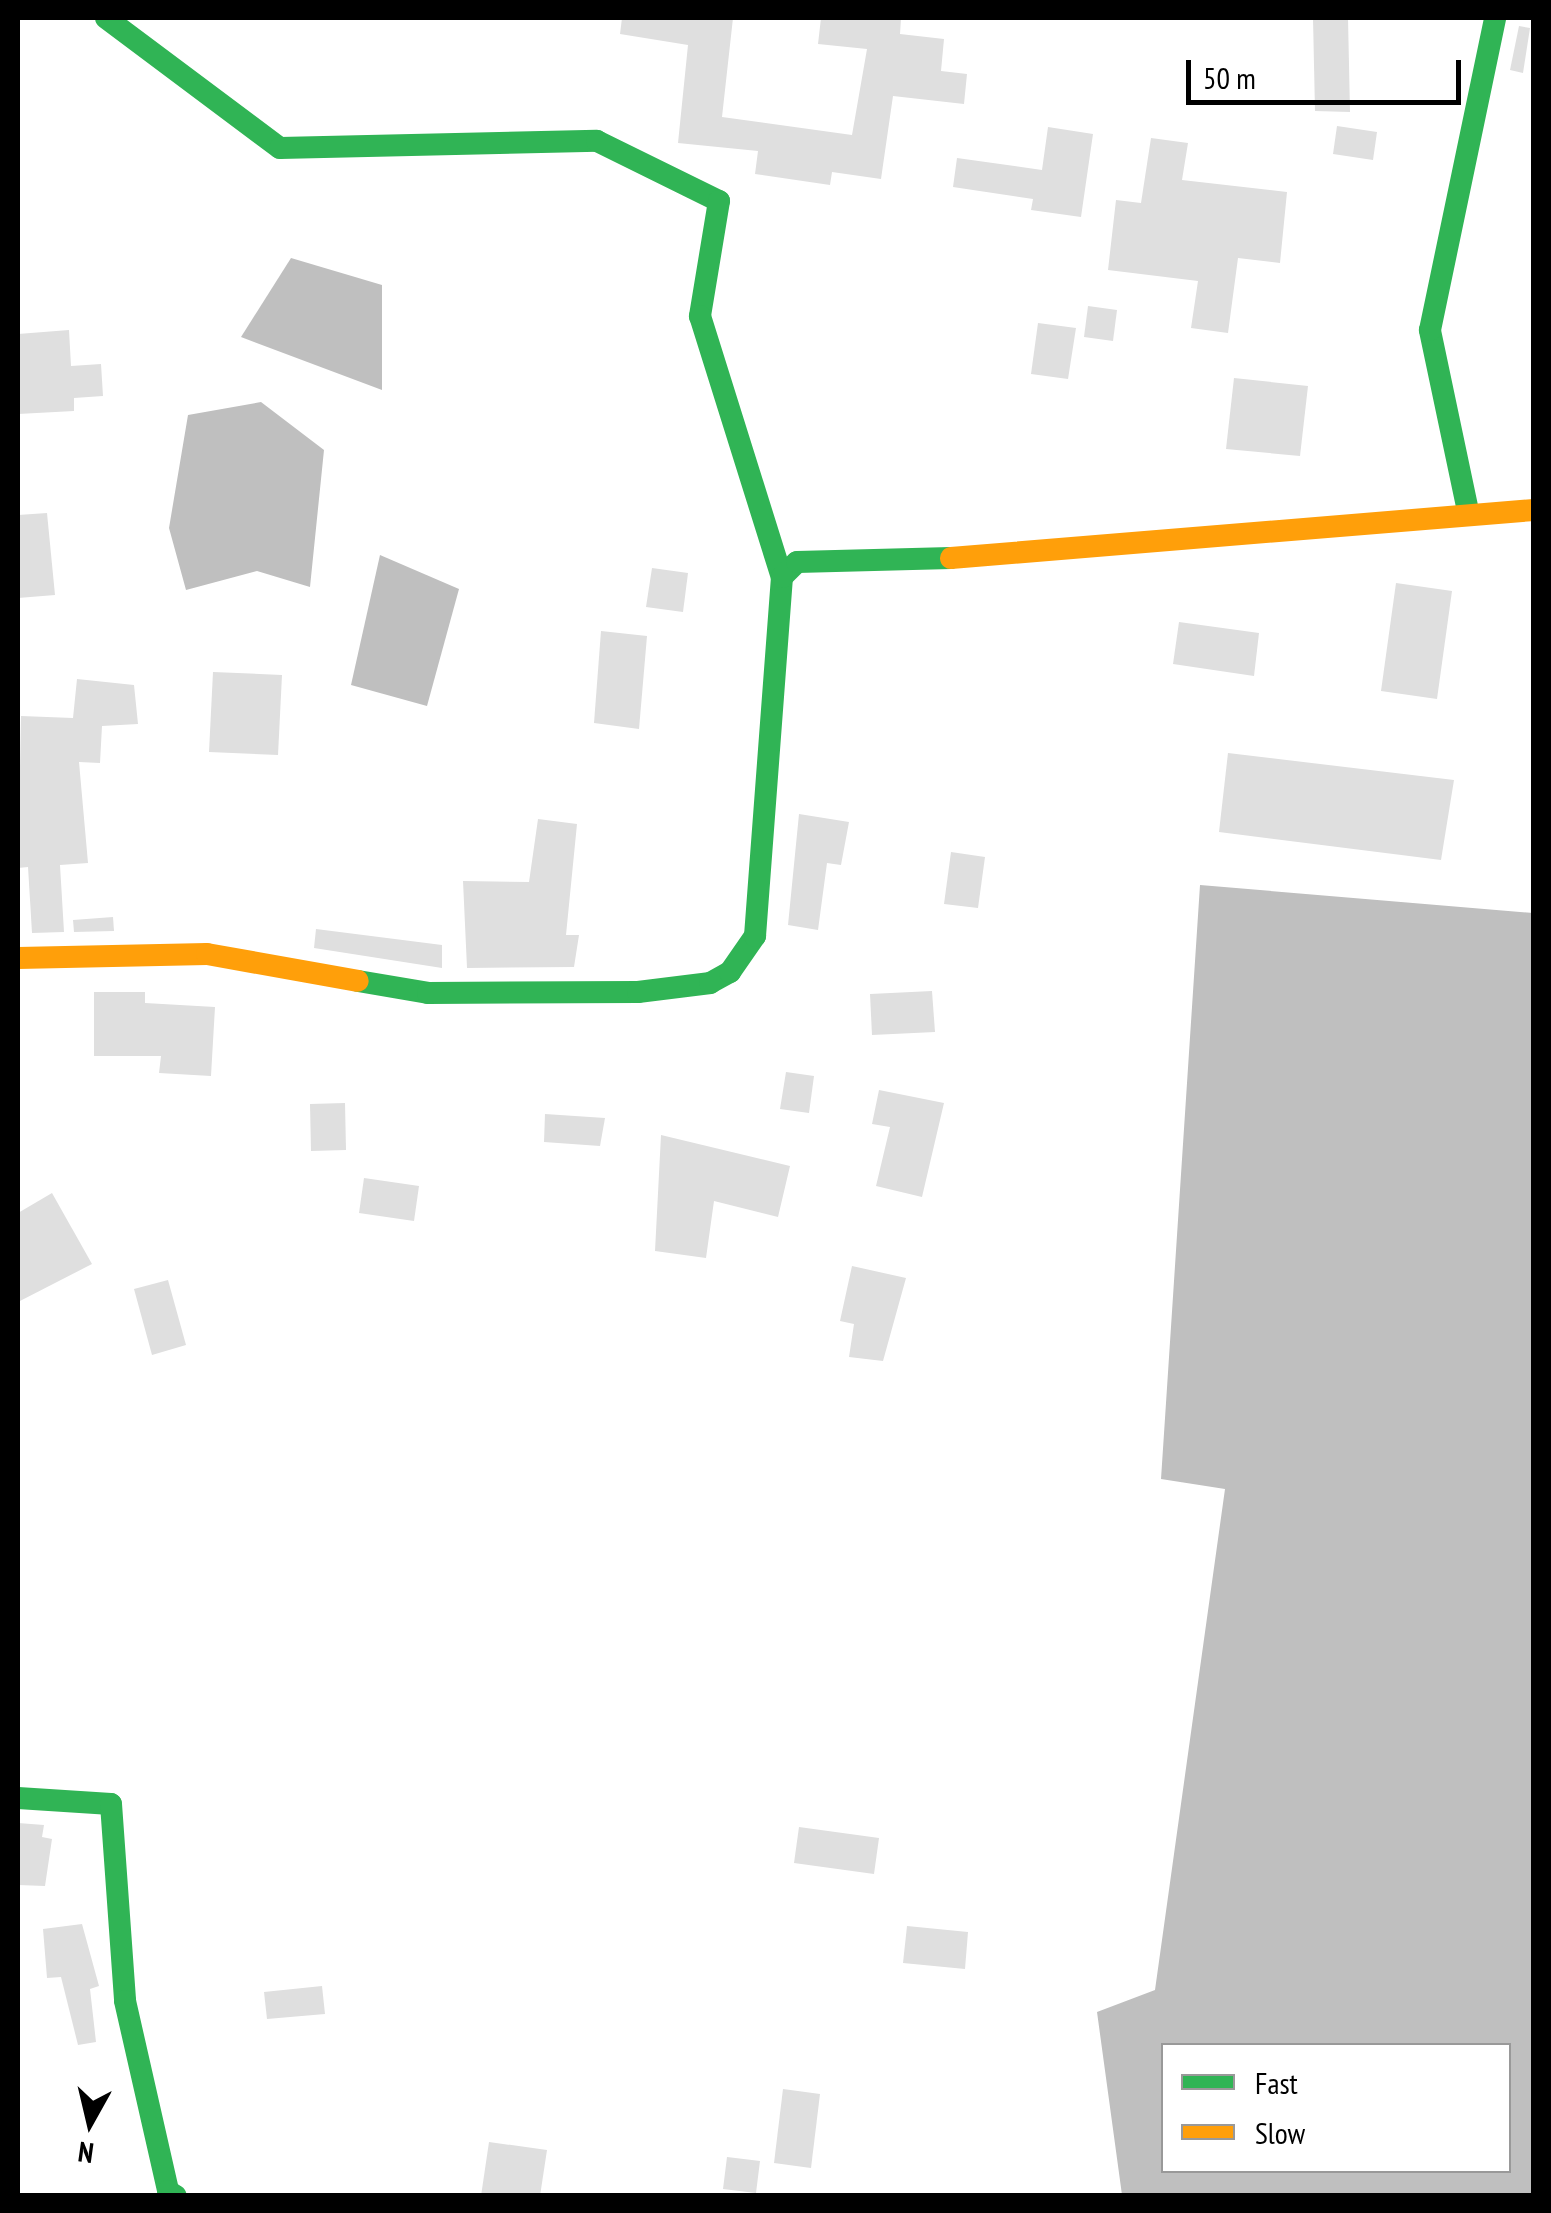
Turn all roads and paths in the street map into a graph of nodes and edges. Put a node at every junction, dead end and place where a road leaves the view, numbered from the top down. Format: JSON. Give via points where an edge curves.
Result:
{"nodes":[{"id":1,"x":106,"y":18,"type":"edge"},
{"id":2,"x":1496,"y":18,"type":"edge"},
{"id":3,"x":1534,"y":510,"type":"edge"},
{"id":4,"x":1468,"y":511,"type":"junction"},
{"id":5,"x":782,"y":577,"type":"junction"},
{"id":6,"x":18,"y":958,"type":"edge"},
{"id":7,"x":18,"y":1798,"type":"edge"},
{"id":8,"x":176,"y":2196,"type":"edge"}],
"edges":[{"from":1,"to":5,"type":"street","via":[[280,148],[597,141],[719,201],[700,316]]},
{"from":2,"to":4,"type":"street","via":[[1430,330]]},
{"from":3,"to":4,"type":"street"},
{"from":4,"to":5,"type":"street","via":[[964,558],[814,559]]},
{"from":5,"to":6,"type":"street","via":[[755,936],[730,972],[710,983],[638,992],[428,993],[208,954]]},
{"from":7,"to":8,"type":"street","via":[[111,1804],[125,2000],[168,2191]]}]}
